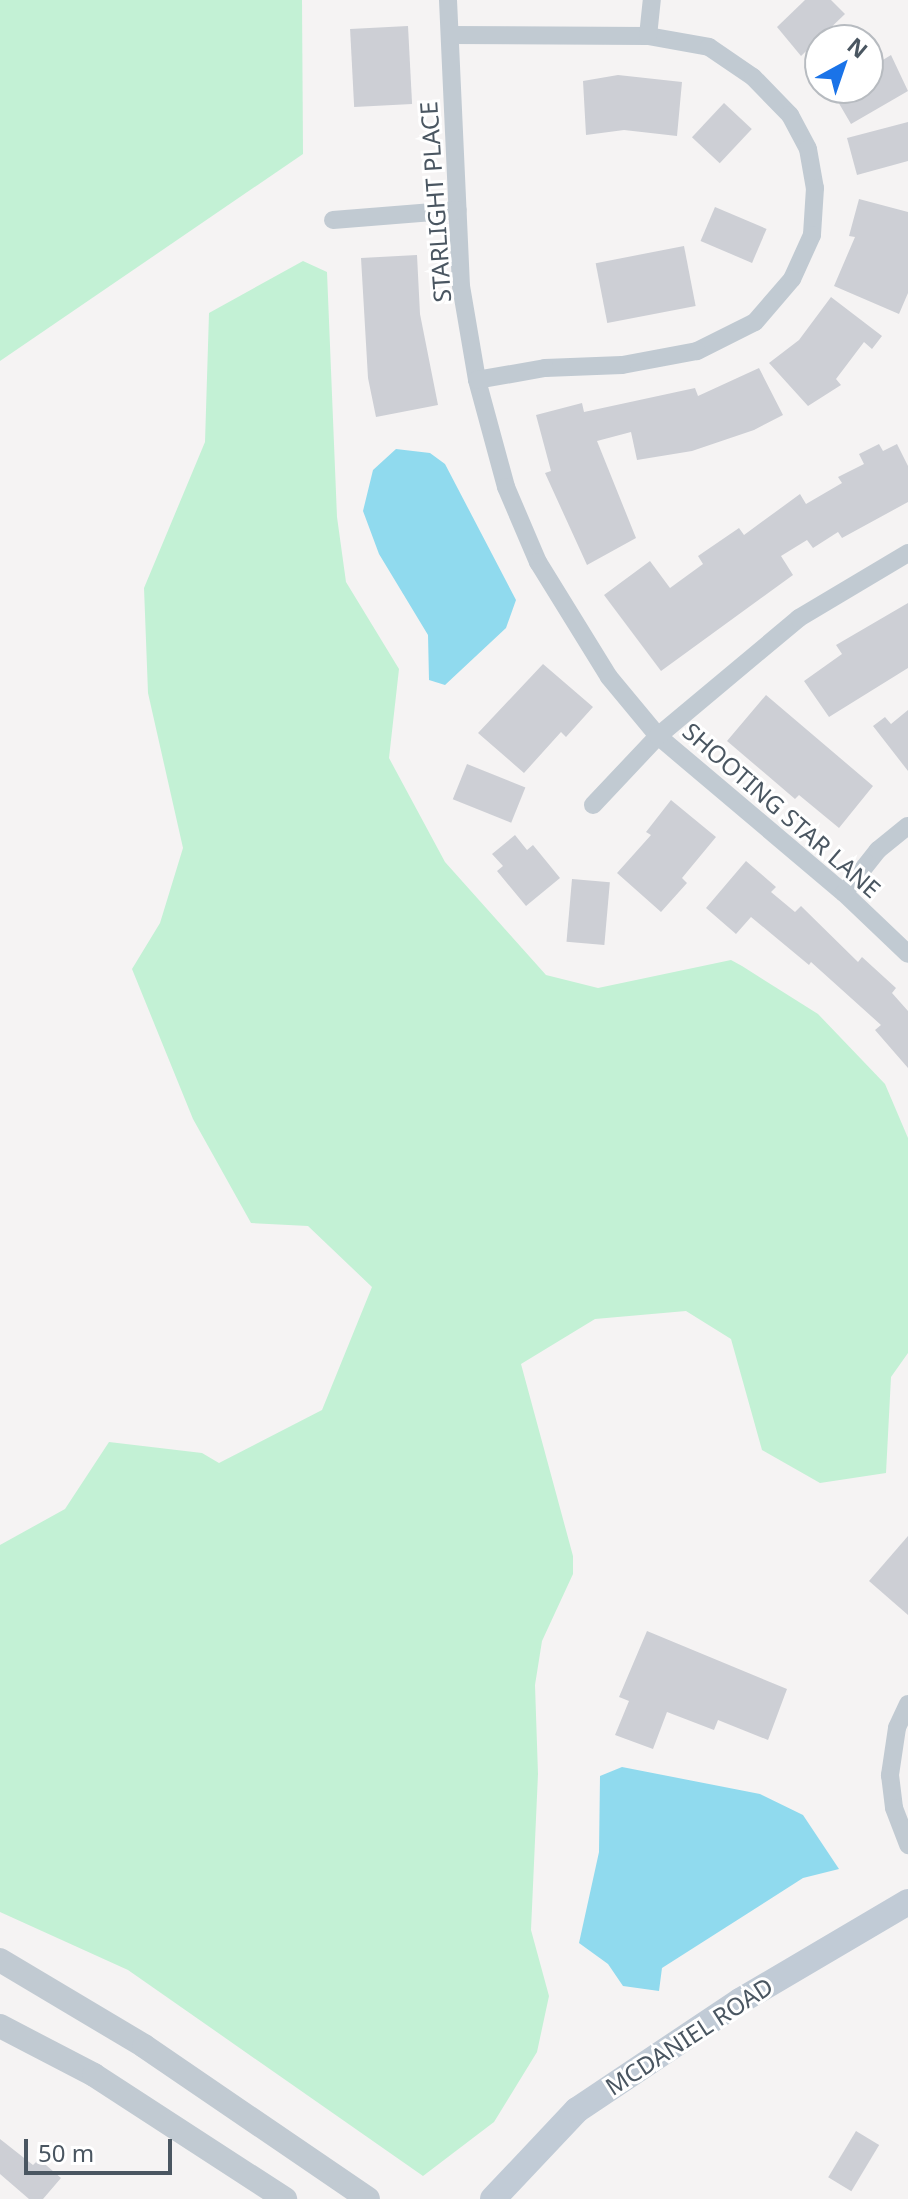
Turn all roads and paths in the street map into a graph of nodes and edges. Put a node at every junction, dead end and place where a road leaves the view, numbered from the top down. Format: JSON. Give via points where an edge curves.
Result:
{"nodes":[{"id":1,"x":448,"y":0,"type":"edge"},
{"id":2,"x":652,"y":0,"type":"edge"},
{"id":3,"x":450,"y":35,"type":"junction"},
{"id":4,"x":648,"y":36,"type":"junction"},
{"id":5,"x":458,"y":210,"type":"junction"},
{"id":6,"x":333,"y":220,"type":"dead end"},
{"id":7,"x":477,"y":380,"type":"junction"},
{"id":8,"x":908,"y":553,"type":"edge"},
{"id":9,"x":658,"y":736,"type":"junction"},
{"id":10,"x":593,"y":805,"type":"dead end"},
{"id":11,"x":908,"y":826,"type":"edge"},
{"id":12,"x":844,"y":893,"type":"junction"},
{"id":13,"x":908,"y":954,"type":"edge"},
{"id":14,"x":908,"y":1704,"type":"edge"},
{"id":15,"x":908,"y":1845,"type":"edge"},
{"id":16,"x":908,"y":1902,"type":"edge"},
{"id":17,"x":0,"y":1960,"type":"edge"},
{"id":18,"x":0,"y":2026,"type":"edge"},
{"id":19,"x":285,"y":2199,"type":"edge"},
{"id":20,"x":368,"y":2199,"type":"edge"},
{"id":21,"x":493,"y":2199,"type":"edge"}],
"edges":[{"from":1,"to":3,"type":"street","name":"STARLIGHT PLACE"},
{"from":2,"to":4,"type":"street"},
{"from":3,"to":4,"type":"street"},
{"from":3,"to":5,"type":"street","name":"STARLIGHT PLACE"},
{"from":4,"to":7,"type":"street","via":[[709,47],[753,77],[790,115],[808,149],[815,188],[812,235],[792,279],[755,322],[697,351],[622,365],[545,368]]},
{"from":5,"to":6,"type":"street"},
{"from":5,"to":7,"type":"street","name":"STARLIGHT PLACE","via":[[461,286]]},
{"from":7,"to":9,"type":"street","name":"STARLIGHT PLACE","via":[[506,487],[538,562],[609,677]]},
{"from":8,"to":9,"type":"street","via":[[799,618]]},
{"from":9,"to":10,"type":"street"},
{"from":9,"to":12,"type":"street","name":"SHOOTING STAR LANE"},
{"from":11,"to":12,"type":"street","via":[[878,850]]},
{"from":12,"to":13,"type":"street","name":"SHOOTING STAR LANE"},
{"from":14,"to":15,"type":"street","via":[[897,1728],[890,1775],[894,1808]]},
{"from":16,"to":21,"type":"main road","name":"MCDANIEL ROAD","via":[[740,2001],[577,2110]]},
{"from":17,"to":20,"type":"street","via":[[144,2046]]},
{"from":18,"to":19,"type":"street","via":[[94,2075]]}]}
